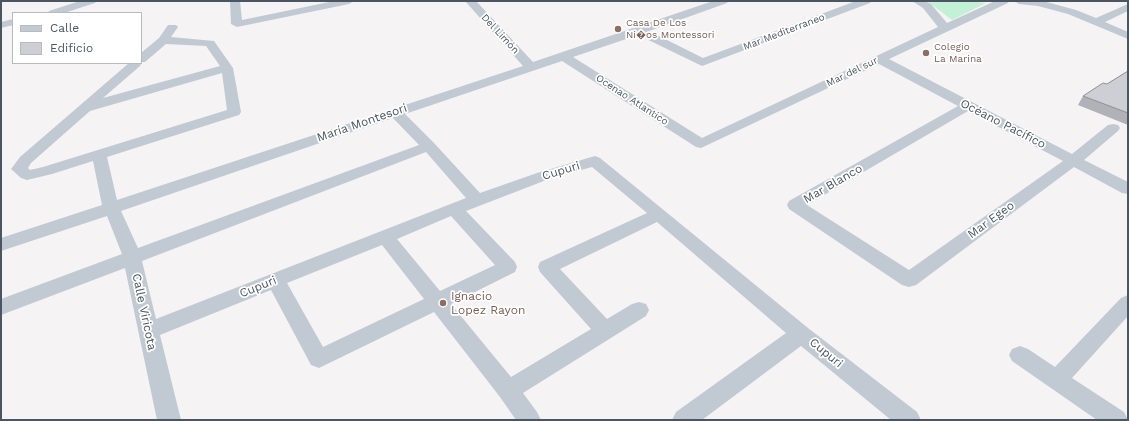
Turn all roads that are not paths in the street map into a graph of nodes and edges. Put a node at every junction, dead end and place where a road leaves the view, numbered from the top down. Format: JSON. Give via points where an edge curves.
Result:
{"nodes":[{"id":1,"x":91,"y":1,"type":"edge"},
{"id":2,"x":236,"y":1,"type":"edge"},
{"id":3,"x":349,"y":1,"type":"edge"},
{"id":4,"x":470,"y":1,"type":"edge"},
{"id":5,"x":723,"y":1,"type":"edge"},
{"id":6,"x":866,"y":1,"type":"edge"},
{"id":7,"x":917,"y":1,"type":"edge"},
{"id":8,"x":983,"y":1,"type":"edge"},
{"id":9,"x":1019,"y":1,"type":"edge"},
{"id":10,"x":1046,"y":1,"type":"edge"},
{"id":11,"x":1002,"y":2,"type":"edge"},
{"id":12,"x":1128,"y":7,"type":"edge"},
{"id":13,"x":56,"y":12,"type":"edge"},
{"id":14,"x":1072,"y":12,"type":"junction"},
{"id":15,"x":12,"y":22,"type":"edge"},
{"id":16,"x":1097,"y":22,"type":"junction"},
{"id":17,"x":1,"y":25,"type":"edge"},
{"id":18,"x":172,"y":27,"type":"dead end"},
{"id":19,"x":945,"y":28,"type":"junction"},
{"id":20,"x":639,"y":31,"type":"junction"},
{"id":21,"x":1128,"y":36,"type":"edge"},
{"id":22,"x":163,"y":40,"type":"junction"},
{"id":23,"x":563,"y":56,"type":"junction"},
{"id":24,"x":142,"y":58,"type":"edge"},
{"id":25,"x":879,"y":59,"type":"junction"},
{"id":26,"x":135,"y":64,"type":"edge"},
{"id":27,"x":531,"y":67,"type":"junction"},
{"id":28,"x":227,"y":68,"type":"junction"},
{"id":29,"x":967,"y":106,"type":"junction"},
{"id":30,"x":83,"y":108,"type":"junction"},
{"id":31,"x":395,"y":112,"type":"junction"},
{"id":32,"x":1113,"y":128,"type":"dead end"},
{"id":33,"x":701,"y":144,"type":"joint"},
{"id":34,"x":429,"y":146,"type":"junction"},
{"id":35,"x":99,"y":155,"type":"junction"},
{"id":36,"x":1074,"y":160,"type":"junction"},
{"id":37,"x":1128,"y":189,"type":"edge"},
{"id":38,"x":477,"y":200,"type":"junction"},
{"id":39,"x":111,"y":208,"type":"junction"},
{"id":40,"x":454,"y":209,"type":"junction"},
{"id":41,"x":658,"y":215,"type":"junction"},
{"id":42,"x":385,"y":236,"type":"junction"},
{"id":43,"x":1,"y":245,"type":"edge"},
{"id":44,"x":132,"y":256,"type":"junction"},
{"id":45,"x":275,"y":280,"type":"junction"},
{"id":46,"x":909,"y":280,"type":"joint"},
{"id":47,"x":437,"y":301,"type":"junction"},
{"id":48,"x":1128,"y":303,"type":"edge"},
{"id":49,"x":1,"y":306,"type":"edge"},
{"id":50,"x":640,"y":310,"type":"dead end"},
{"id":51,"x":604,"y":331,"type":"junction"},
{"id":52,"x":148,"y":332,"type":"junction"},
{"id":53,"x":801,"y":334,"type":"junction"},
{"id":54,"x":1020,"y":355,"type":"dead end"},
{"id":55,"x":1057,"y":380,"type":"junction"},
{"id":56,"x":508,"y":390,"type":"junction"},
{"id":57,"x":169,"y":420,"type":"edge"},
{"id":58,"x":529,"y":420,"type":"edge"},
{"id":59,"x":684,"y":420,"type":"edge"},
{"id":60,"x":909,"y":420,"type":"edge"},
{"id":61,"x":1116,"y":420,"type":"edge"}],
"edges":[{"from":1,"to":13,"type":"street"},
{"from":2,"to":3,"type":"street","via":[[237,24],[283,11]]},
{"from":4,"to":27,"type":"street","name":"Del Limón"},
{"from":5,"to":20,"type":"street","name":"María Montesori"},
{"from":6,"to":20,"type":"street","name":"Mar Mediterraneo","via":[[702,62]]},
{"from":7,"to":19,"type":"street","via":[[927,6]]},
{"from":8,"to":11,"type":"street"},
{"from":9,"to":14,"type":"street"},
{"from":10,"to":14,"type":"street"},
{"from":11,"to":19,"type":"street","name":"Mar del sur"},
{"from":12,"to":16,"type":"street"},
{"from":14,"to":16,"type":"street"},
{"from":15,"to":17,"type":"street"},
{"from":16,"to":21,"type":"street"},
{"from":18,"to":22,"type":"street"},
{"from":19,"to":25,"type":"street","name":"Mar del sur"},
{"from":20,"to":23,"type":"street","name":"María Montesori"},
{"from":22,"to":24,"type":"street"},
{"from":22,"to":28,"type":"street","via":[[210,42]]},
{"from":23,"to":27,"type":"street","name":"María Montesori"},
{"from":23,"to":33,"type":"street","name":"Ocenao Atlantico"},
{"from":25,"to":29,"type":"street","name":"Océano Pacífico"},
{"from":25,"to":33,"type":"street","name":"Mar del sur"},
{"from":26,"to":30,"type":"street"},
{"from":27,"to":31,"type":"street","name":"María Montesori"},
{"from":28,"to":30,"type":"street"},
{"from":28,"to":35,"type":"street","via":[[234,112]]},
{"from":29,"to":36,"type":"street","name":"Océano Pacífico"},
{"from":29,"to":46,"type":"street","name":"Mar Blanco","via":[[795,205]]},
{"from":30,"to":35,"type":"street","via":[[25,160],[19,169],[27,175]]},
{"from":31,"to":34,"type":"street"},
{"from":31,"to":39,"type":"street","name":"María Montesori"},
{"from":32,"to":36,"type":"street","name":"Mar Egeo"},
{"from":34,"to":38,"type":"street"},
{"from":34,"to":44,"type":"street"},
{"from":35,"to":39,"type":"street","name":"Calle Viricota"},
{"from":36,"to":37,"type":"street","name":"Océano Pacífico"},
{"from":36,"to":46,"type":"street","name":"Mar Egeo"},
{"from":38,"to":40,"type":"street","name":"Cupuri"},
{"from":38,"to":41,"type":"street","name":"Cupuri","via":[[543,176],[595,161]]},
{"from":39,"to":43,"type":"street","name":"María Montesori"},
{"from":39,"to":44,"type":"street","name":"Calle Viricota"},
{"from":40,"to":42,"type":"street","name":"Cupuri"},
{"from":40,"to":47,"type":"street","via":[[508,267]]},
{"from":41,"to":51,"type":"street","via":[[547,267]]},
{"from":41,"to":53,"type":"street","name":"Cupuri"},
{"from":42,"to":45,"type":"street","name":"Cupuri"},
{"from":42,"to":47,"type":"street"},
{"from":44,"to":49,"type":"street"},
{"from":44,"to":52,"type":"street","name":"Calle Viricota"},
{"from":45,"to":47,"type":"street","via":[[319,359]]},
{"from":45,"to":52,"type":"street","name":"Cupuri"},
{"from":47,"to":56,"type":"street"},
{"from":48,"to":55,"type":"street"},
{"from":50,"to":51,"type":"street"},
{"from":51,"to":56,"type":"street"},
{"from":52,"to":57,"type":"street","name":"Calle Viricota"},
{"from":53,"to":59,"type":"street"},
{"from":53,"to":60,"type":"street","name":"Cupuri"},
{"from":54,"to":55,"type":"street"},
{"from":55,"to":61,"type":"street"},
{"from":56,"to":58,"type":"street"}]}
